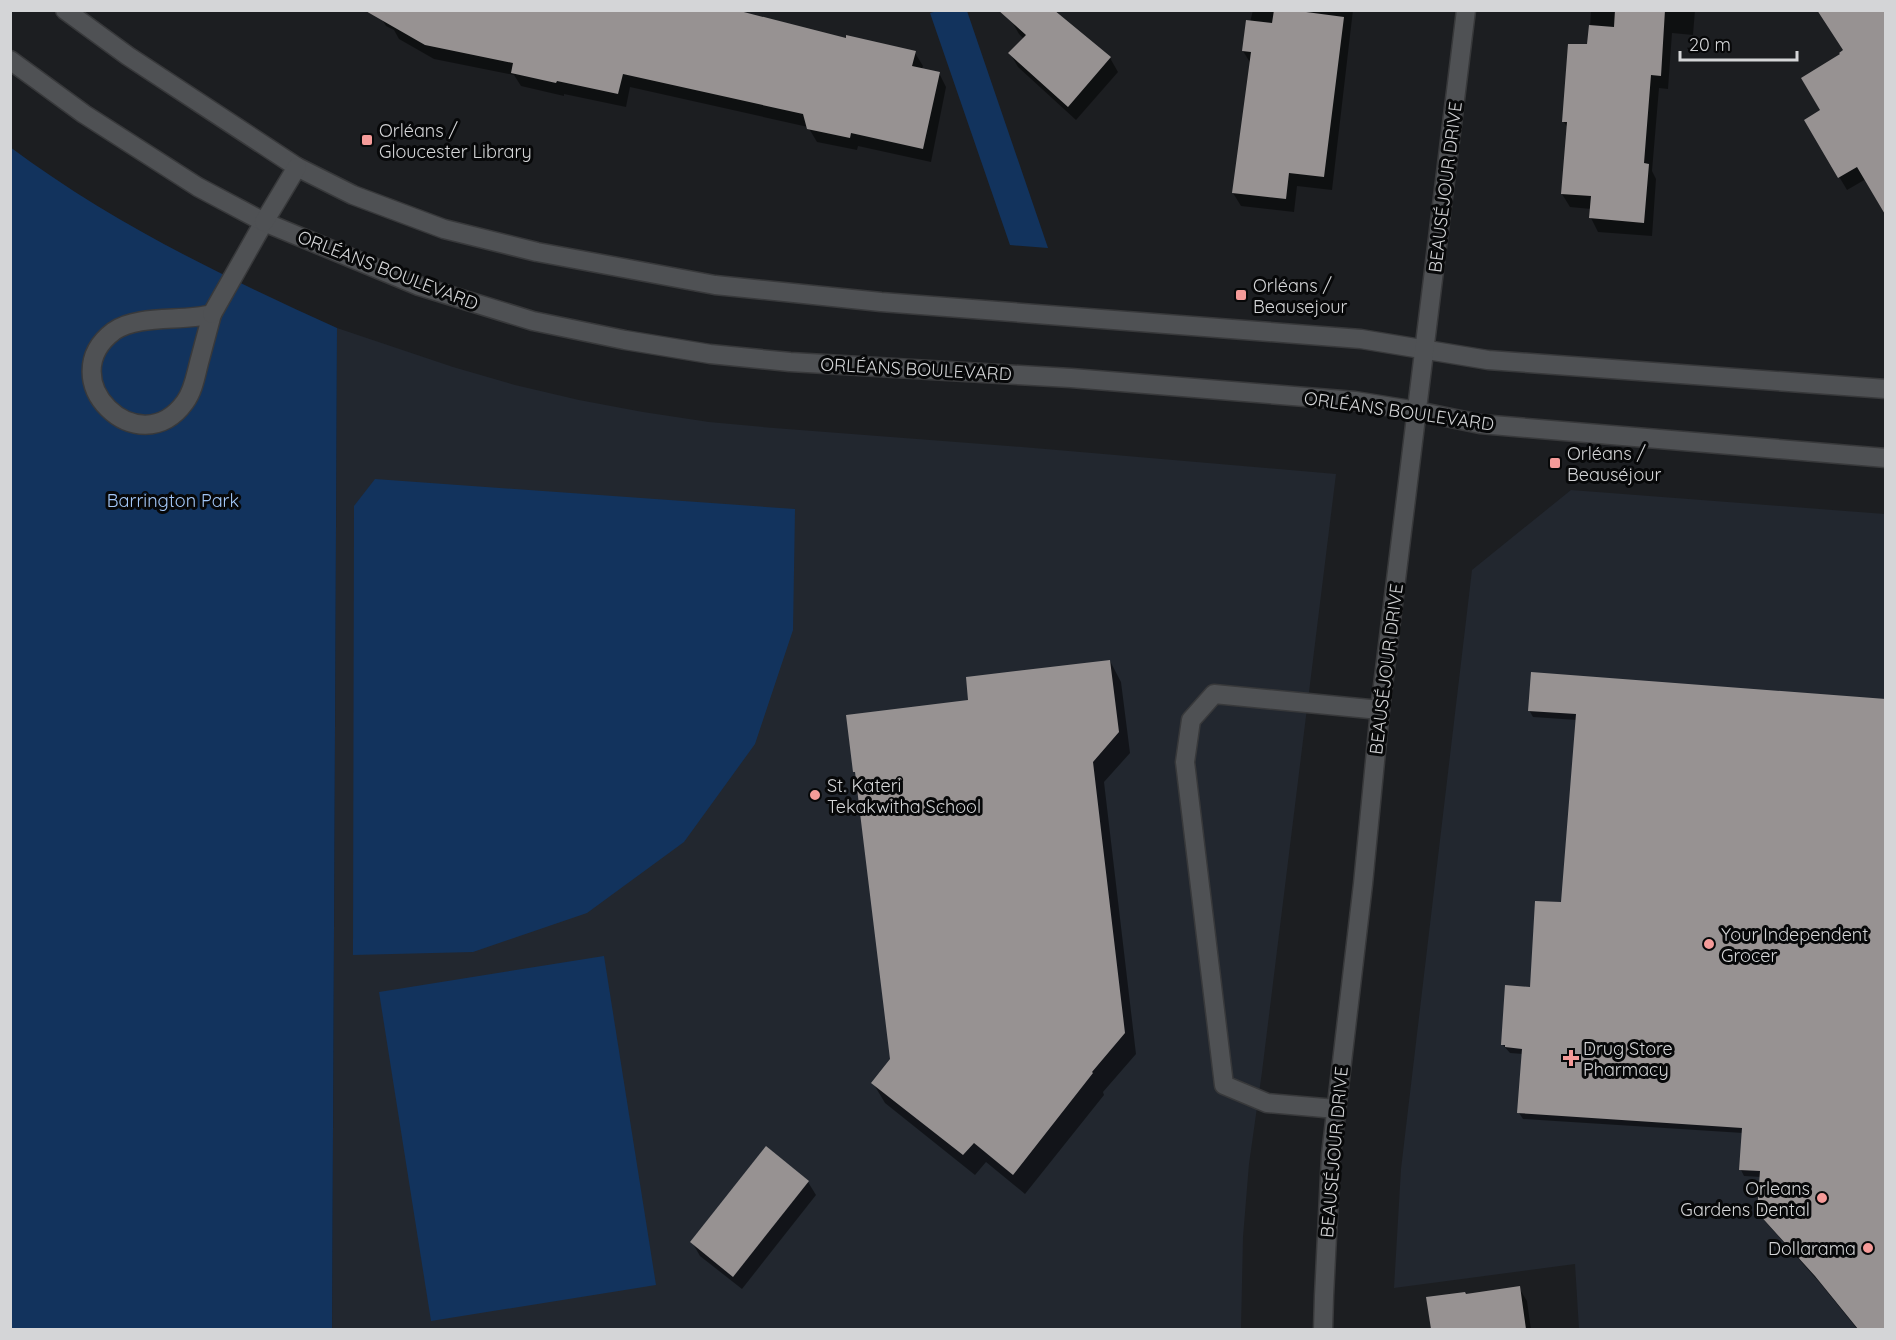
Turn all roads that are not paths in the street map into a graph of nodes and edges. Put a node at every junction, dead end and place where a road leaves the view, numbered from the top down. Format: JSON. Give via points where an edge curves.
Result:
{"nodes":[{"id":1,"x":64,"y":10,"type":"edge"},
{"id":2,"x":1466,"y":10,"type":"edge"},
{"id":3,"x":10,"y":60,"type":"edge"},
{"id":4,"x":297,"y":167,"type":"junction"},
{"id":5,"x":264,"y":222,"type":"junction"},
{"id":6,"x":212,"y":314,"type":"junction"},
{"id":7,"x":1425,"y":348,"type":"junction"},
{"id":8,"x":1886,"y":389,"type":"edge"},
{"id":9,"x":1417,"y":411,"type":"junction"},
{"id":10,"x":1886,"y":458,"type":"edge"},
{"id":11,"x":1380,"y":710,"type":"junction"},
{"id":12,"x":1336,"y":1109,"type":"junction"},
{"id":13,"x":1323,"y":1329,"type":"edge"}],
"edges":[{"from":1,"to":4,"type":"main road"},
{"from":2,"to":7,"type":"main road","name":"BEAUSÉJOUR DRIVE"},
{"from":3,"to":5,"type":"main road","name":"ORLÉANS BOULEVARD","via":[[84,114],[198,187]]},
{"from":4,"to":5,"type":"main road"},
{"from":4,"to":7,"type":"main road","via":[[353,195],[444,229],[537,252],[715,285],[881,302],[1361,339]]},
{"from":5,"to":6,"type":"main road"},
{"from":5,"to":9,"type":"main road","name":"ORLÉANS BOULEVARD","via":[[419,286],[475,304],[533,321],[688,351],[790,362],[1071,378],[1343,400]]},
{"from":6,"to":6,"type":"main road","via":[[130,323],[115,331],[102,343],[91,373],[102,404],[128,423],[145,425],[177,412],[192,387]]},
{"from":7,"to":8,"type":"main road","via":[[1488,360]]},
{"from":7,"to":9,"type":"main road","name":"BEAUSÉJOUR DRIVE"},
{"from":9,"to":10,"type":"main road","name":"ORLÉANS BOULEVARD","via":[[1480,424]]},
{"from":9,"to":11,"type":"main road","name":"BEAUSÉJOUR DRIVE"},
{"from":11,"to":12,"type":"main road","name":"BEAUSÉJOUR DRIVE"},
{"from":11,"to":12,"type":"main road","via":[[1214,694],[1191,720],[1185,762],[1224,1085],[1268,1103]]},
{"from":12,"to":13,"type":"main road","name":"BEAUSÉJOUR DRIVE"}]}
